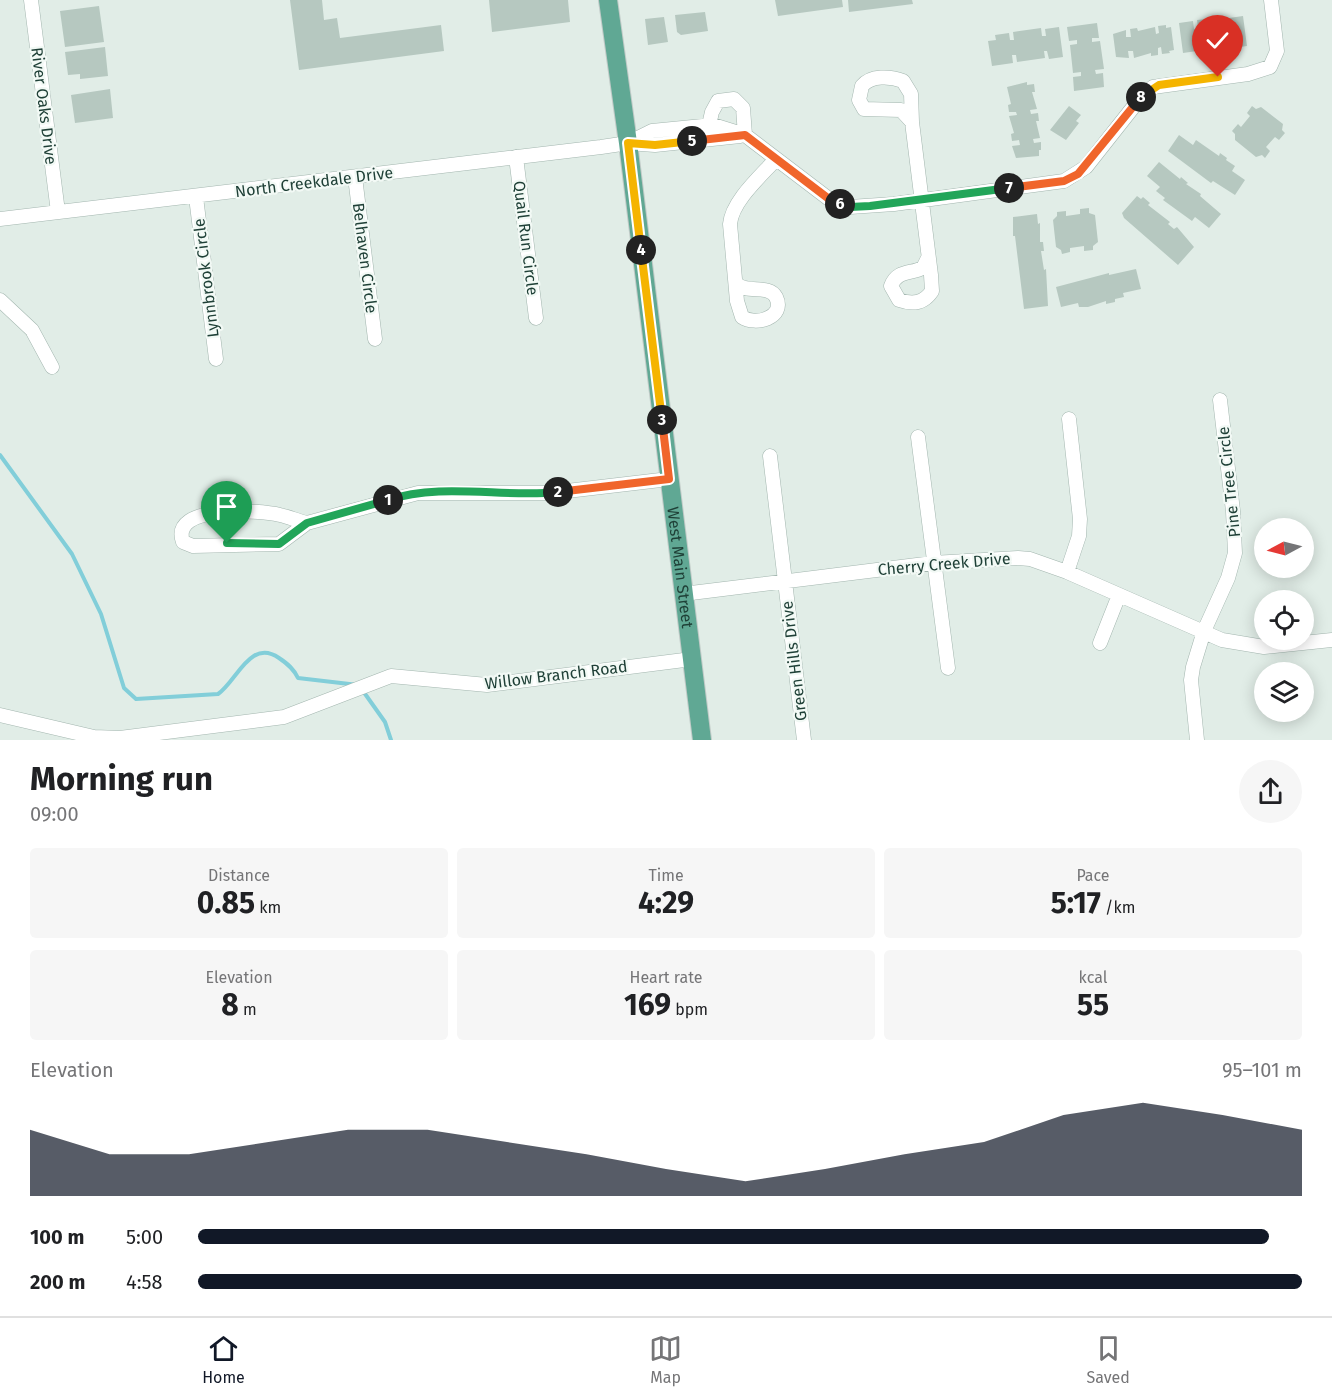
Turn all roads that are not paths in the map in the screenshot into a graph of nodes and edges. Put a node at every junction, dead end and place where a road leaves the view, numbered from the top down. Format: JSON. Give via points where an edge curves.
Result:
{"nodes":[{"id":1,"x":31,"y":0,"type":"edge"},
{"id":2,"x":608,"y":0,"type":"edge"},
{"id":3,"x":1271,"y":0,"type":"edge"},
{"id":4,"x":912,"y":122,"type":"dead end"},
{"id":5,"x":709,"y":125,"type":"junction"},
{"id":6,"x":745,"y":135,"type":"junction"},
{"id":7,"x":628,"y":143,"type":"junction"},
{"id":8,"x":516,"y":157,"type":"junction"},
{"id":9,"x":776,"y":159,"type":"junction"},
{"id":10,"x":355,"y":177,"type":"junction"},
{"id":11,"x":196,"y":196,"type":"junction"},
{"id":12,"x":921,"y":200,"type":"junction"},
{"id":13,"x":58,"y":212,"type":"junction"},
{"id":14,"x":0,"y":219,"type":"edge"},
{"id":15,"x":928,"y":258,"type":"dead end"},
{"id":16,"x":737,"y":284,"type":"dead end"},
{"id":17,"x":0,"y":300,"type":"edge"},
{"id":18,"x":536,"y":318,"type":"dead end"},
{"id":19,"x":375,"y":339,"type":"dead end"},
{"id":20,"x":216,"y":359,"type":"dead end"},
{"id":21,"x":52,"y":367,"type":"dead end"},
{"id":22,"x":1220,"y":400,"type":"dead end"},
{"id":23,"x":1069,"y":419,"type":"dead end"},
{"id":24,"x":918,"y":437,"type":"dead end"},
{"id":25,"x":770,"y":456,"type":"dead end"},
{"id":26,"x":669,"y":479,"type":"junction"},
{"id":27,"x":307,"y":523,"type":"junction"},
{"id":28,"x":933,"y":563,"type":"junction"},
{"id":29,"x":1067,"y":572,"type":"junction"},
{"id":30,"x":785,"y":581,"type":"junction"},
{"id":31,"x":683,"y":594,"type":"junction"},
{"id":32,"x":1119,"y":595,"type":"junction"},
{"id":33,"x":1204,"y":631,"type":"junction"},
{"id":34,"x":1332,"y":640,"type":"edge"},
{"id":35,"x":1100,"y":644,"type":"dead end"},
{"id":36,"x":692,"y":659,"type":"junction"},
{"id":37,"x":948,"y":668,"type":"dead end"},
{"id":38,"x":0,"y":715,"type":"edge"},
{"id":39,"x":702,"y":740,"type":"edge"},
{"id":40,"x":804,"y":740,"type":"edge"},
{"id":41,"x":1197,"y":740,"type":"edge"}],
"edges":[{"from":1,"to":13,"type":"street","name":"River Oaks Drive"},
{"from":2,"to":7,"type":"main road","name":"West Main Street"},
{"from":3,"to":12,"type":"street","via":[[1276,51],[1270,67],[1248,74],[1153,87],[1086,167],[1071,178]]},
{"from":4,"to":12,"type":"street"},
{"from":5,"to":6,"type":"street"},
{"from":5,"to":6,"type":"street","via":[[718,101],[734,99],[743,108]]},
{"from":5,"to":7,"type":"street","via":[[652,131]]},
{"from":6,"to":7,"type":"street","via":[[655,145]]},
{"from":6,"to":9,"type":"street"},
{"from":7,"to":8,"type":"street","name":"North Creekdale Drive"},
{"from":7,"to":26,"type":"main road","name":"West Main Street"},
{"from":8,"to":10,"type":"street","name":"North Creekdale Drive"},
{"from":8,"to":18,"type":"street","name":"Quail Run Circle"},
{"from":9,"to":12,"type":"street","via":[[835,203],[858,207]]},
{"from":9,"to":16,"type":"street","via":[[731,218]]},
{"from":10,"to":11,"type":"street","name":"North Creekdale Drive"},
{"from":10,"to":19,"type":"street","name":"Belhaven Circle"},
{"from":11,"to":13,"type":"street","name":"North Creekdale Drive"},
{"from":11,"to":20,"type":"street","name":"Lynnbrook Circle"},
{"from":12,"to":15,"type":"street"},
{"from":13,"to":14,"type":"street","name":"North Creekdale Drive"},
{"from":17,"to":21,"type":"street","via":[[32,330]]},
{"from":22,"to":33,"type":"street","name":"Pine Tree Circle","via":[[1235,554]]},
{"from":23,"to":29,"type":"street","via":[[1080,519],[1079,536]]},
{"from":24,"to":28,"type":"street"},
{"from":25,"to":30,"type":"street","name":"Green Hills Drive"},
{"from":26,"to":27,"type":"street","via":[[550,493],[418,493]]},
{"from":26,"to":31,"type":"main road","name":"West Main Street"},
{"from":27,"to":27,"type":"street","via":[[279,515],[202,515],[188,521],[181,536],[183,542],[193,546],[279,544]]},
{"from":28,"to":29,"type":"street","name":"Cherry Creek Drive","via":[[1018,558]]},
{"from":28,"to":30,"type":"street","name":"Cherry Creek Drive"},
{"from":28,"to":37,"type":"street"},
{"from":29,"to":32,"type":"street","name":"Cherry Creek Drive"},
{"from":30,"to":31,"type":"street","name":"Cherry Creek Drive"},
{"from":30,"to":40,"type":"street","name":"Green Hills Drive"},
{"from":31,"to":36,"type":"main road","name":"West Main Street"},
{"from":32,"to":33,"type":"street","name":"Cherry Creek Drive"},
{"from":32,"to":35,"type":"street"},
{"from":33,"to":34,"type":"street","name":"Cherry Creek Drive","via":[[1222,640],[1264,647]]},
{"from":33,"to":41,"type":"street","name":"Pine Tree Circle","via":[[1191,680]]},
{"from":36,"to":38,"type":"street","name":"Willow Branch Road","via":[[487,685],[400,676],[376,680],[284,717],[120,738],[94,737]]},
{"from":36,"to":39,"type":"main road","name":"West Main Street"}]}
